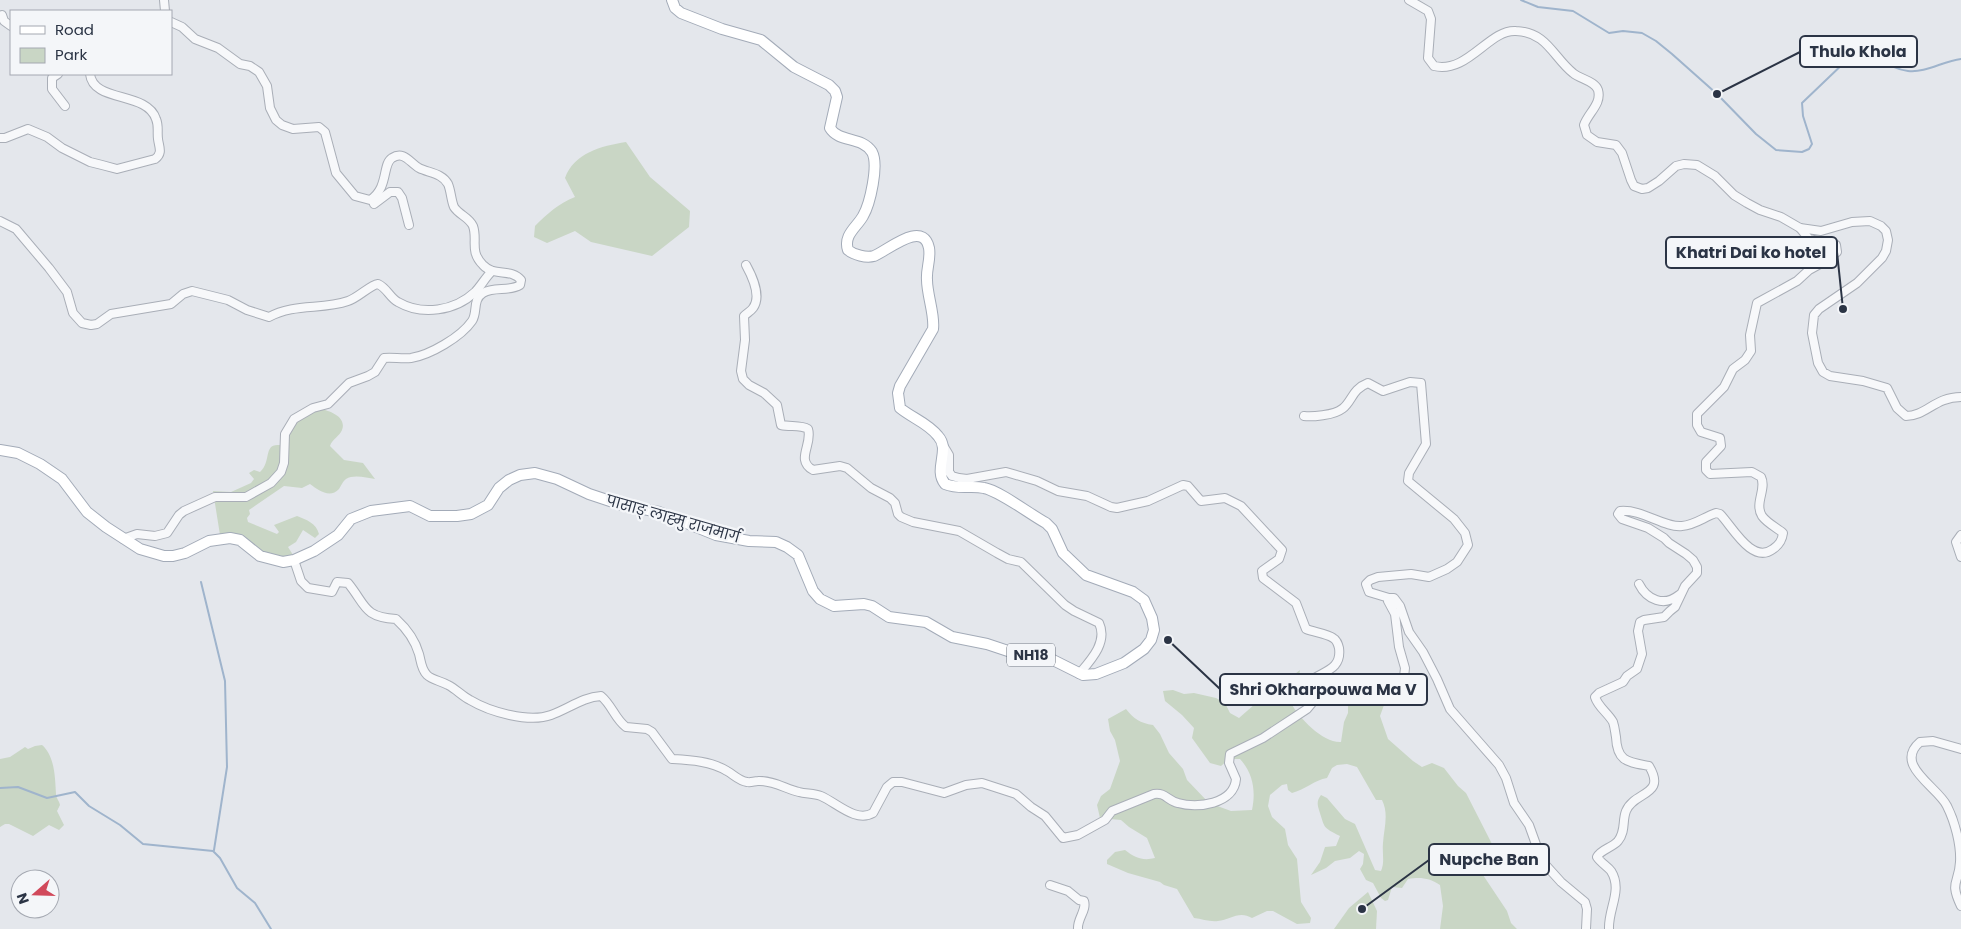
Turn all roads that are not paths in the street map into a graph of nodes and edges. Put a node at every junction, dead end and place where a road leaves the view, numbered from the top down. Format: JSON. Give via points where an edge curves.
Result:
{"nodes":[{"id":1,"x":672,"y":0,"type":"edge"},
{"id":2,"x":1408,"y":0,"type":"edge"},
{"id":3,"x":1,"y":14,"type":"edge"},
{"id":4,"x":172,"y":22,"type":"edge"},
{"id":5,"x":10,"y":25,"type":"edge"},
{"id":6,"x":56,"y":75,"type":"edge"},
{"id":7,"x":90,"y":75,"type":"edge"},
{"id":8,"x":65,"y":106,"type":"dead end"},
{"id":9,"x":0,"y":138,"type":"edge"},
{"id":10,"x":374,"y":204,"type":"dead end"},
{"id":11,"x":0,"y":221,"type":"edge"},
{"id":12,"x":409,"y":225,"type":"dead end"},
{"id":13,"x":1800,"y":228,"type":"junction"},
{"id":14,"x":746,"y":265,"type":"dead end"},
{"id":15,"x":492,"y":272,"type":"junction"},
{"id":16,"x":1961,"y":397,"type":"edge"},
{"id":17,"x":1304,"y":416,"type":"dead end"},
{"id":18,"x":943,"y":445,"type":"junction"},
{"id":19,"x":0,"y":450,"type":"edge"},
{"id":20,"x":1961,"y":534,"type":"edge"},
{"id":21,"x":123,"y":539,"type":"junction"},
{"id":22,"x":1961,"y":557,"type":"edge"},
{"id":23,"x":294,"y":560,"type":"junction"},
{"id":24,"x":1639,"y":584,"type":"dead end"},
{"id":25,"x":1681,"y":594,"type":"junction"},
{"id":26,"x":1389,"y":598,"type":"junction"},
{"id":27,"x":1079,"y":674,"type":"junction"},
{"id":28,"x":1312,"y":704,"type":"junction"},
{"id":29,"x":1961,"y":748,"type":"edge"},
{"id":30,"x":1050,"y":885,"type":"dead end"},
{"id":31,"x":1961,"y":906,"type":"edge"},
{"id":32,"x":1078,"y":929,"type":"edge"},
{"id":33,"x":1586,"y":929,"type":"edge"},
{"id":34,"x":1609,"y":929,"type":"edge"}],
"edges":[{"from":1,"to":18,"type":"main road","via":[[681,13],[761,40],[794,66],[835,90],[837,98],[830,128],[833,133],[865,145],[874,159],[867,207],[848,237],[848,250],[872,256],[909,236],[923,239],[928,246],[926,278],[933,330],[900,386],[897,401],[900,408],[940,437]]},
{"from":2,"to":13,"type":"street","via":[[1428,11],[1431,19],[1428,58],[1434,66],[1452,66],[1502,33],[1516,30],[1549,45],[1573,73],[1595,86],[1597,104],[1584,125],[1587,135],[1597,142],[1616,145],[1622,152],[1634,186],[1642,190],[1648,188],[1676,166],[1697,165],[1747,203]]},
{"from":3,"to":5,"type":"street"},
{"from":4,"to":15,"type":"street","via":[[259,72],[267,86],[270,108],[282,125],[293,129],[319,127],[325,132],[336,173],[355,196],[370,200],[376,196],[389,161],[400,155],[418,168],[440,176],[448,185],[454,206],[472,224],[478,258]]},
{"from":6,"to":8,"type":"street","via":[[52,78],[52,89]]},
{"from":7,"to":9,"type":"street","via":[[90,80],[105,92],[136,101],[153,113],[159,130],[159,156],[117,169],[90,162],[28,129]]},
{"from":10,"to":12,"type":"street","via":[[390,192],[398,192]]},
{"from":11,"to":15,"type":"street","via":[[16,229],[67,292],[76,318],[91,325],[111,314],[171,304],[192,291],[228,300],[269,317],[285,309],[349,301],[374,284],[383,286],[398,302],[425,310],[446,308],[473,294]]},
{"from":13,"to":16,"type":"street","via":[[1821,231],[1852,222],[1870,222],[1881,226],[1888,237],[1886,251],[1869,273],[1814,315],[1812,333],[1823,372],[1886,388],[1897,408],[1906,416],[1916,415],[1949,397]]},
{"from":13,"to":25,"type":"street","via":[[1809,239],[1836,245],[1837,252],[1797,281],[1757,303],[1750,335],[1751,351],[1696,418],[1700,432],[1720,438],[1722,443],[1706,462],[1706,470],[1710,474],[1752,472],[1761,476],[1761,515],[1784,534],[1780,544],[1762,554],[1755,551],[1716,513],[1678,526],[1630,512],[1620,511],[1618,514],[1626,522],[1648,528],[1693,560],[1697,574]]},
{"from":14,"to":27,"type":"street","via":[[757,296],[753,308],[744,316],[745,340],[740,371],[749,385],[778,405],[782,425],[808,429],[810,439],[804,457],[807,466],[813,470],[847,468],[871,488],[890,498],[898,514],[906,520],[959,531],[1008,559],[1021,562],[1065,605],[1099,623],[1102,632],[1099,646]]},
{"from":15,"to":21,"type":"street","via":[[513,274],[521,280],[520,284],[483,293],[476,302],[474,319],[457,336],[439,347],[412,358],[384,358],[375,372],[348,383],[328,404],[294,419],[285,434],[281,472],[271,483],[246,497],[214,497],[184,511],[167,533],[155,536],[142,533]]},
{"from":17,"to":26,"type":"street","via":[[1335,414],[1345,408],[1358,388],[1368,383],[1383,391],[1410,382],[1421,383],[1426,444],[1409,473],[1408,481],[1454,519],[1465,533],[1468,545],[1457,562],[1430,577],[1411,574],[1378,577],[1366,584],[1369,592]]},
{"from":18,"to":27,"type":"main road","via":[[940,475],[945,484],[984,488],[1003,497],[1046,523],[1063,554],[1086,575],[1132,592],[1144,600],[1154,630],[1144,649],[1124,663],[1102,672],[1091,676]]},
{"from":18,"to":28,"type":"street","via":[[948,455],[949,472],[959,478],[1006,472],[1117,508],[1148,501],[1183,485],[1188,486],[1201,501],[1225,498],[1241,506],[1282,550],[1279,559],[1264,568],[1263,578],[1296,603],[1306,629],[1332,636],[1339,646],[1336,665],[1310,681],[1305,700]]},
{"from":19,"to":21,"type":"main road","via":[[18,453],[62,479],[87,512]]},
{"from":20,"to":22,"type":"street","via":[[1956,542]]},
{"from":21,"to":23,"type":"main road","via":[[140,549],[173,556],[210,540],[230,538],[240,540],[260,556],[283,562]]},
{"from":23,"to":27,"type":"main road","name":"पासाङ् लाह्मु राजमार्ग","number":"NH18","via":[[338,535],[351,519],[371,511],[410,506],[430,516],[471,514],[488,505],[499,488],[509,480],[535,473],[622,505],[659,512],[716,535],[776,542],[798,555],[813,591],[825,603],[872,606],[889,617],[926,622],[952,637],[1017,654],[1045,656]]},
{"from":23,"to":28,"type":"street","via":[[301,581],[308,588],[332,592],[337,582],[348,582],[364,608],[375,617],[396,619],[411,636],[427,676],[480,705],[496,712],[538,718],[601,696],[622,724],[652,732],[672,759],[708,764],[727,770],[748,783],[766,782],[820,796],[861,816],[873,813],[893,782],[944,793],[982,783],[998,788],[1016,794],[1045,816],[1063,838],[1078,835],[1105,820],[1112,811],[1154,794],[1160,793],[1181,804],[1206,805],[1225,796],[1236,783],[1229,763],[1230,754],[1262,738]]},
{"from":24,"to":25,"type":"street","via":[[1644,593],[1656,600],[1669,601]]},
{"from":25,"to":34,"type":"street","via":[[1664,617],[1640,622],[1638,631],[1642,654],[1637,669],[1623,682],[1595,697],[1596,703],[1613,722],[1621,758],[1649,766],[1655,780],[1650,791],[1627,808],[1621,837],[1597,857],[1609,869],[1616,883]]},
{"from":26,"to":28,"type":"street","via":[[1395,614],[1404,677],[1392,683],[1332,683],[1322,687]]},
{"from":26,"to":33,"type":"street","via":[[1398,602],[1409,632],[1428,661],[1450,709],[1500,765],[1514,803],[1529,825],[1542,861],[1585,902]]},
{"from":29,"to":31,"type":"street","via":[[1933,740],[1920,742],[1914,747],[1911,758],[1918,774],[1939,794],[1948,808],[1960,849],[1954,889]]},
{"from":30,"to":32,"type":"street","via":[[1084,901],[1086,907],[1078,920]]}]}
